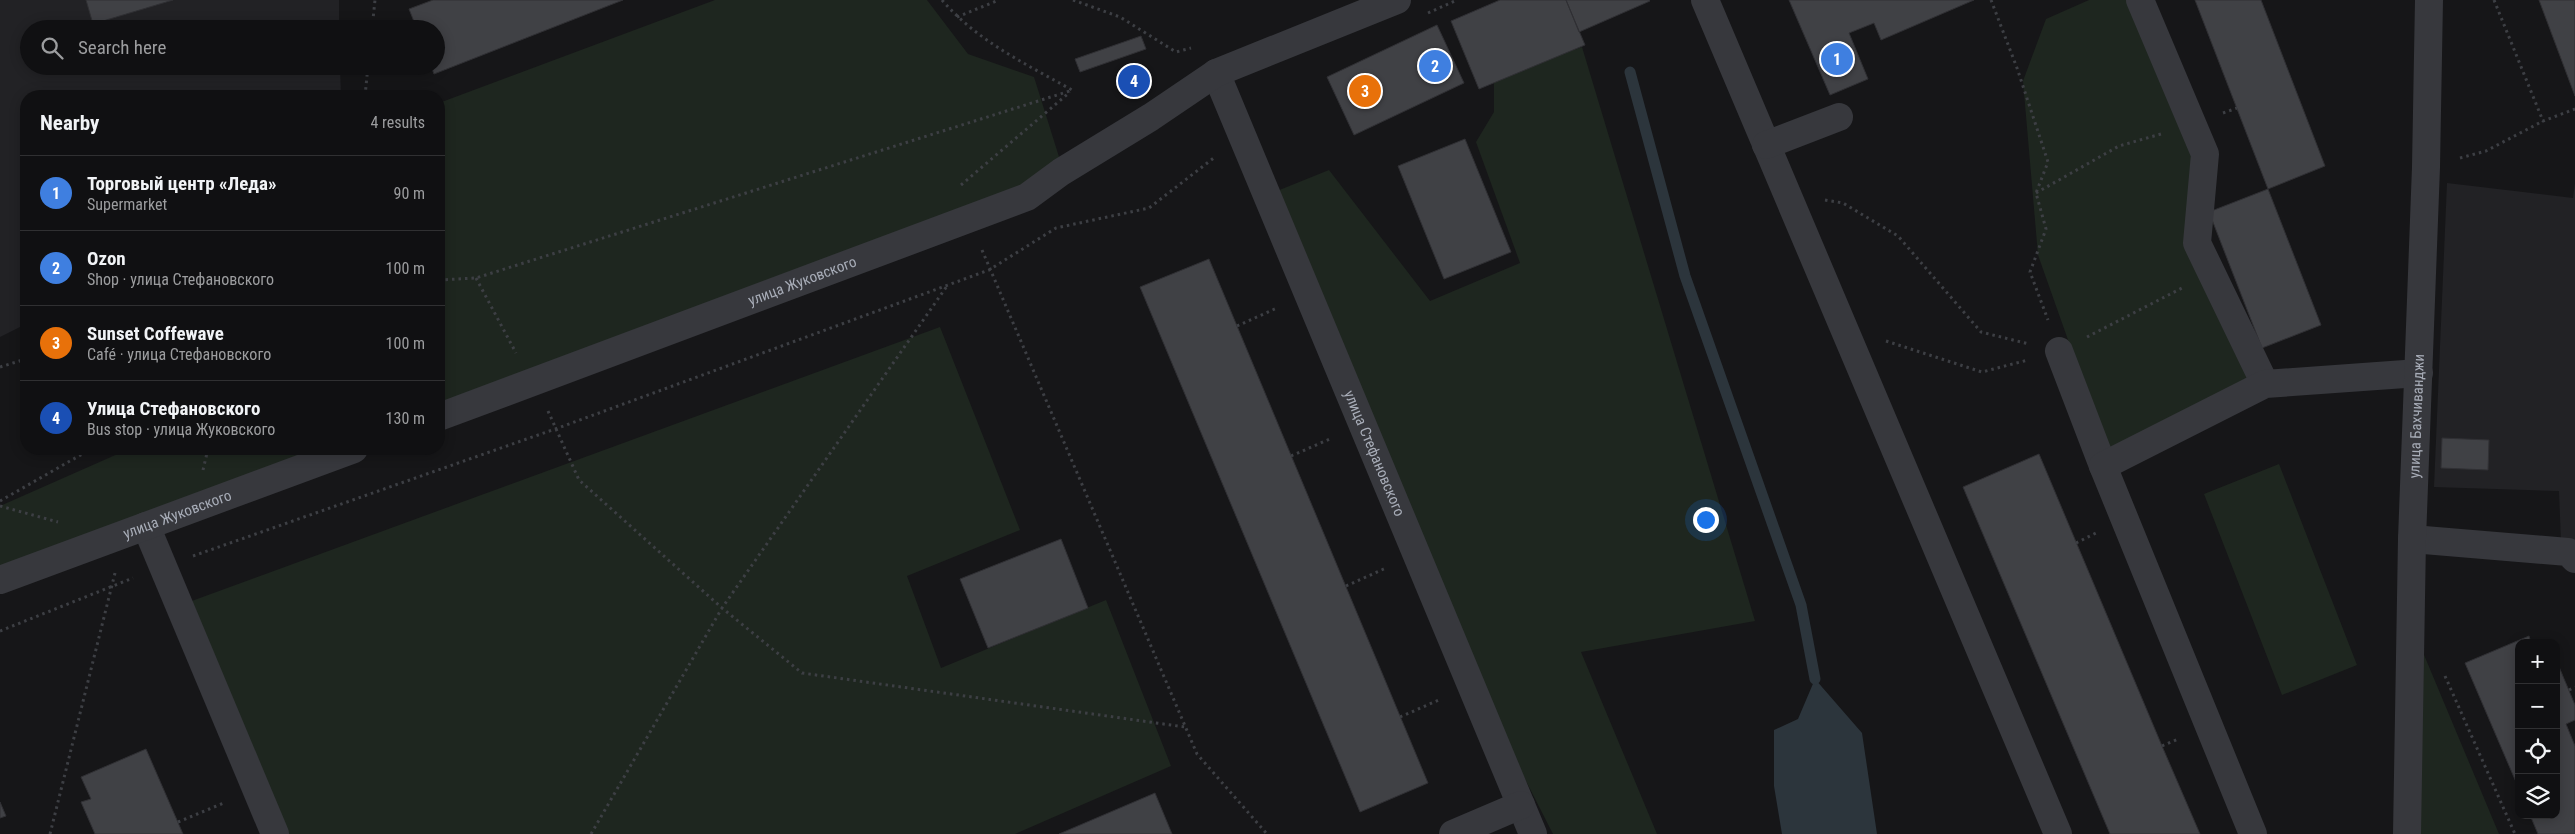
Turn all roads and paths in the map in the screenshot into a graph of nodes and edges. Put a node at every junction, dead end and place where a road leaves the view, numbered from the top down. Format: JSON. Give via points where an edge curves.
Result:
{"nodes":[{"id":1,"x":375,"y":0,"type":"edge"},
{"id":2,"x":942,"y":0,"type":"edge"},
{"id":3,"x":999,"y":0,"type":"edge"},
{"id":4,"x":1073,"y":0,"type":"edge"},
{"id":5,"x":1396,"y":0,"type":"edge"},
{"id":6,"x":1705,"y":0,"type":"edge"},
{"id":7,"x":1991,"y":0,"type":"edge"},
{"id":8,"x":2140,"y":0,"type":"edge"},
{"id":9,"x":2429,"y":0,"type":"edge"},
{"id":10,"x":2494,"y":0,"type":"edge"},
{"id":11,"x":956,"y":17,"type":"junction"},
{"id":12,"x":373,"y":20,"type":"edge"},
{"id":13,"x":1176,"y":52,"type":"dead end"},
{"id":14,"x":1216,"y":73,"type":"junction"},
{"id":15,"x":367,"y":75,"type":"edge"},
{"id":16,"x":366,"y":90,"type":"edge"},
{"id":17,"x":1073,"y":90,"type":"junction"},
{"id":18,"x":2237,"y":108,"type":"dead end"},
{"id":19,"x":2575,"y":109,"type":"edge"},
{"id":20,"x":1839,"y":117,"type":"dead end"},
{"id":21,"x":2544,"y":121,"type":"junction"},
{"id":22,"x":2193,"y":126,"type":"junction"},
{"id":23,"x":1241,"y":136,"type":"junction"},
{"id":24,"x":1766,"y":146,"type":"junction"},
{"id":25,"x":2426,"y":167,"type":"junction"},
{"id":26,"x":958,"y":188,"type":"dead end"},
{"id":27,"x":2036,"y":194,"type":"junction"},
{"id":28,"x":1787,"y":195,"type":"junction"},
{"id":29,"x":978,"y":242,"type":"dead end"},
{"id":30,"x":989,"y":270,"type":"junction"},
{"id":31,"x":476,"y":278,"type":"junction"},
{"id":32,"x":445,"y":280,"type":"edge"},
{"id":33,"x":948,"y":285,"type":"junction"},
{"id":34,"x":1307,"y":294,"type":"junction"},
{"id":35,"x":1237,"y":326,"type":"dead end"},
{"id":36,"x":2059,"y":351,"type":"junction"},
{"id":37,"x":20,"y":361,"type":"edge"},
{"id":38,"x":0,"y":368,"type":"edge"},
{"id":39,"x":2419,"y":373,"type":"junction"},
{"id":40,"x":532,"y":382,"type":"junction"},
{"id":41,"x":2265,"y":384,"type":"junction"},
{"id":42,"x":445,"y":415,"type":"edge"},
{"id":43,"x":1362,"y":425,"type":"junction"},
{"id":44,"x":558,"y":428,"type":"junction"},
{"id":45,"x":80,"y":455,"type":"edge"},
{"id":46,"x":338,"y":455,"type":"edge"},
{"id":47,"x":1292,"y":456,"type":"dead end"},
{"id":48,"x":2103,"y":466,"type":"junction"},
{"id":49,"x":0,"y":501,"type":"edge"},
{"id":50,"x":146,"y":526,"type":"junction"},
{"id":51,"x":114,"y":537,"type":"junction"},
{"id":52,"x":2412,"y":539,"type":"junction"},
{"id":53,"x":1416,"y":555,"type":"junction"},
{"id":54,"x":2575,"y":559,"type":"edge"},
{"id":55,"x":162,"y":567,"type":"junction"},
{"id":56,"x":0,"y":580,"type":"edge"},
{"id":57,"x":113,"y":586,"type":"junction"},
{"id":58,"x":1346,"y":586,"type":"dead end"},
{"id":59,"x":722,"y":608,"type":"junction"},
{"id":60,"x":0,"y":631,"type":"edge"},
{"id":61,"x":2443,"y":674,"type":"dead end"},
{"id":62,"x":1471,"y":686,"type":"junction"},
{"id":63,"x":2575,"y":687,"type":"edge"},
{"id":64,"x":2568,"y":690,"type":"dead end"},
{"id":65,"x":1400,"y":717,"type":"dead end"},
{"id":66,"x":1185,"y":727,"type":"junction"},
{"id":67,"x":256,"y":790,"type":"junction"},
{"id":68,"x":1521,"y":805,"type":"junction"},
{"id":69,"x":178,"y":822,"type":"dead end"},
{"id":70,"x":50,"y":834,"type":"edge"},
{"id":71,"x":275,"y":834,"type":"edge"},
{"id":72,"x":591,"y":834,"type":"edge"},
{"id":73,"x":1267,"y":834,"type":"edge"},
{"id":74,"x":1453,"y":834,"type":"edge"},
{"id":75,"x":1533,"y":834,"type":"edge"},
{"id":76,"x":2058,"y":834,"type":"edge"},
{"id":77,"x":2253,"y":834,"type":"edge"},
{"id":78,"x":2407,"y":834,"type":"edge"},
{"id":79,"x":2515,"y":834,"type":"edge"}],
"edges":[{"from":1,"to":12,"type":"path"},
{"from":2,"to":11,"type":"path"},
{"from":3,"to":11,"type":"path"},
{"from":4,"to":13,"type":"path","via":[[1120,17]]},
{"from":5,"to":14,"type":"street","name":"улица Жуковского"},
{"from":6,"to":24,"type":"street"},
{"from":7,"to":27,"type":"path","via":[[2048,162]]},
{"from":8,"to":22,"type":"street"},
{"from":9,"to":25,"type":"street","name":"улица Бахчиванджи"},
{"from":10,"to":21,"type":"path"},
{"from":11,"to":17,"type":"path","via":[[994,46]]},
{"from":14,"to":23,"type":"street","name":"улица Стефановского"},
{"from":14,"to":40,"type":"street","name":"улица Жуковского","via":[[1027,197]]},
{"from":15,"to":16,"type":"path"},
{"from":17,"to":26,"type":"path"},
{"from":17,"to":31,"type":"path"},
{"from":18,"to":22,"type":"path"},
{"from":19,"to":21,"type":"path"},
{"from":20,"to":24,"type":"street"},
{"from":21,"to":25,"type":"path","via":[[2486,151]]},
{"from":22,"to":27,"type":"path","via":[[2119,146]]},
{"from":22,"to":41,"type":"street","via":[[2205,154],[2197,243]]},
{"from":23,"to":30,"type":"path","via":[[1149,208],[1056,228]]},
{"from":23,"to":34,"type":"street","name":"улица Стефановского"},
{"from":24,"to":28,"type":"street"},
{"from":25,"to":39,"type":"street","name":"улица Бахчиванджи"},
{"from":27,"to":36,"type":"path","via":[[2046,229],[2030,272]]},
{"from":28,"to":36,"type":"path","via":[[1843,203],[1898,236],[1981,332]]},
{"from":28,"to":76,"type":"street"},
{"from":29,"to":30,"type":"path"},
{"from":30,"to":33,"type":"path"},
{"from":30,"to":66,"type":"path"},
{"from":31,"to":32,"type":"path"},
{"from":31,"to":40,"type":"path"},
{"from":33,"to":44,"type":"path"},
{"from":33,"to":59,"type":"path"},
{"from":34,"to":35,"type":"path"},
{"from":34,"to":43,"type":"street","name":"улица Стефановского"},
{"from":36,"to":48,"type":"street"},
{"from":37,"to":38,"type":"path"},
{"from":39,"to":41,"type":"street"},
{"from":39,"to":52,"type":"street","name":"улица Бахчиванджи"},
{"from":40,"to":42,"type":"street","name":"улица Жуковского"},
{"from":40,"to":44,"type":"path"},
{"from":41,"to":48,"type":"street"},
{"from":43,"to":47,"type":"path"},
{"from":43,"to":53,"type":"street","name":"улица Стефановского"},
{"from":44,"to":55,"type":"path"},
{"from":44,"to":59,"type":"path","via":[[579,480]]},
{"from":45,"to":49,"type":"path"},
{"from":46,"to":50,"type":"street","name":"улица Жуковского"},
{"from":48,"to":77,"type":"street"},
{"from":50,"to":51,"type":"street","name":"улица Жуковского"},
{"from":50,"to":55,"type":"street"},
{"from":51,"to":56,"type":"street","name":"улица Жуковского"},
{"from":51,"to":57,"type":"path","via":[[118,554]]},
{"from":52,"to":54,"type":"street","via":[[2568,552]]},
{"from":52,"to":78,"type":"street","name":"улица Бахчиванджи"},
{"from":53,"to":58,"type":"path"},
{"from":53,"to":62,"type":"street","name":"улица Стефановского"},
{"from":55,"to":57,"type":"path"},
{"from":55,"to":67,"type":"street"},
{"from":57,"to":60,"type":"path"},
{"from":57,"to":70,"type":"path"},
{"from":59,"to":66,"type":"path","via":[[802,673]]},
{"from":59,"to":72,"type":"path"},
{"from":61,"to":79,"type":"path"},
{"from":62,"to":65,"type":"path"},
{"from":62,"to":68,"type":"street","name":"улица Стефановского"},
{"from":63,"to":64,"type":"path"},
{"from":66,"to":73,"type":"path","via":[[1196,754]]},
{"from":67,"to":69,"type":"path"},
{"from":67,"to":71,"type":"street"},
{"from":68,"to":74,"type":"street"},
{"from":68,"to":75,"type":"street","name":"улица Стефановского"}]}
